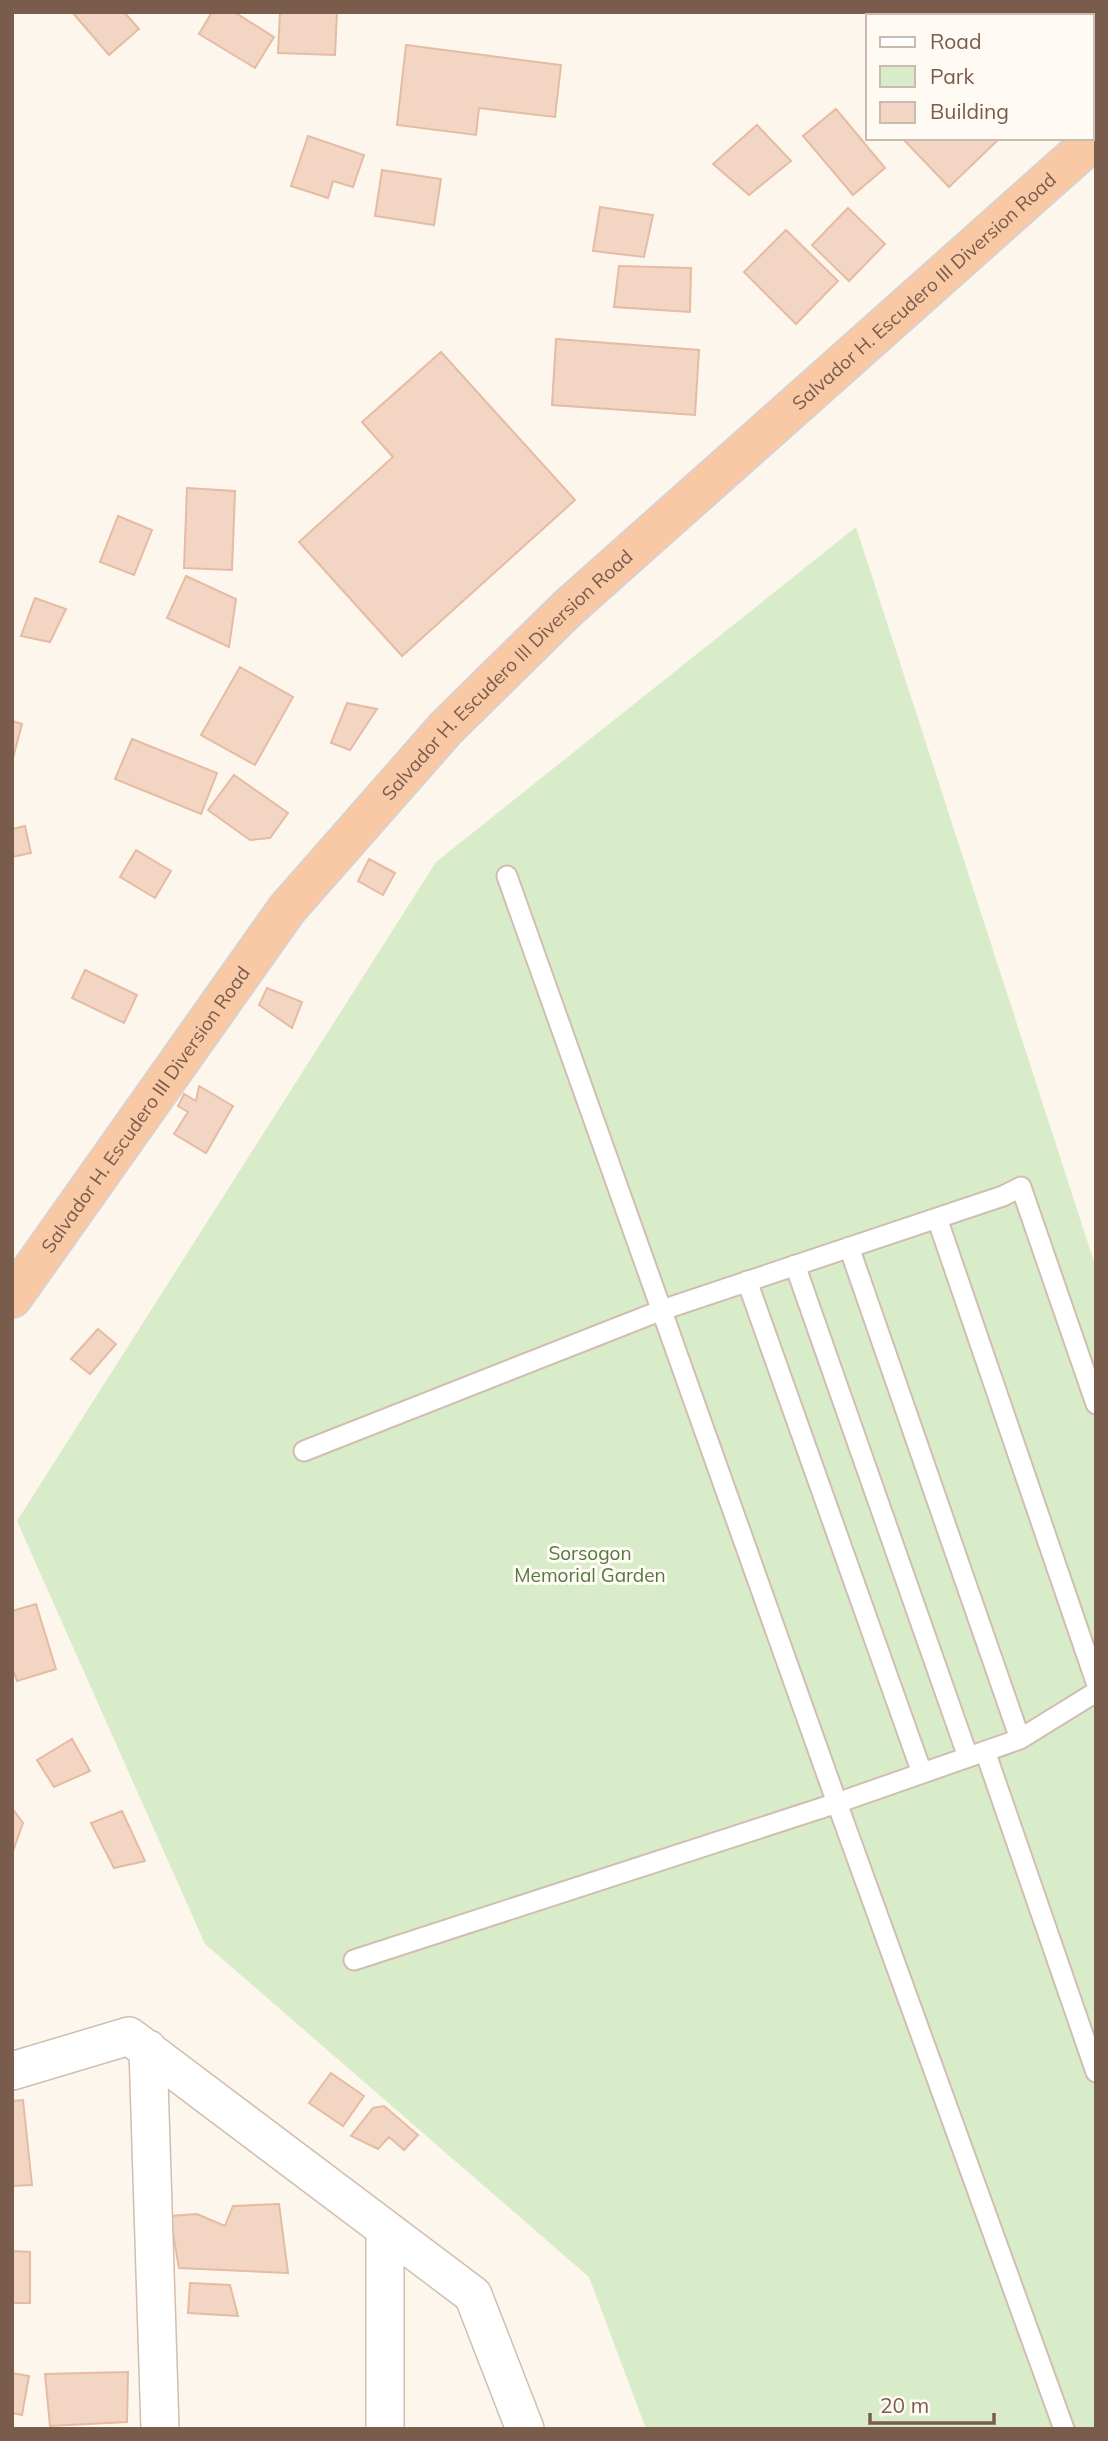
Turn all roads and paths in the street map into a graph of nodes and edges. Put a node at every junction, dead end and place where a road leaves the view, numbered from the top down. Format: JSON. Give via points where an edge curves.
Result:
{"nodes":[{"id":1,"x":1094,"y":140,"type":"edge"},
{"id":2,"x":507,"y":876,"type":"dead end"},
{"id":3,"x":937,"y":1218,"type":"junction"},
{"id":4,"x":849,"y":1247,"type":"junction"},
{"id":5,"x":795,"y":1265,"type":"junction"},
{"id":6,"x":747,"y":1281,"type":"junction"},
{"id":7,"x":12,"y":1298,"type":"edge"},
{"id":8,"x":662,"y":1310,"type":"junction"},
{"id":9,"x":1096,"y":1404,"type":"edge"},
{"id":10,"x":304,"y":1451,"type":"dead end"},
{"id":11,"x":1096,"y":1682,"type":"edge"},
{"id":12,"x":1096,"y":1692,"type":"edge"},
{"id":13,"x":1020,"y":1739,"type":"junction"},
{"id":14,"x":977,"y":1754,"type":"junction"},
{"id":15,"x":922,"y":1773,"type":"junction"},
{"id":16,"x":837,"y":1803,"type":"junction"},
{"id":17,"x":354,"y":1960,"type":"dead end"},
{"id":18,"x":148,"y":2049,"type":"junction"},
{"id":19,"x":12,"y":2071,"type":"edge"},
{"id":20,"x":1096,"y":2072,"type":"edge"},
{"id":21,"x":385,"y":2229,"type":"junction"},
{"id":22,"x":160,"y":2429,"type":"edge"},
{"id":23,"x":385,"y":2429,"type":"edge"},
{"id":24,"x":525,"y":2429,"type":"edge"},
{"id":25,"x":1064,"y":2429,"type":"edge"}],
"edges":[{"from":1,"to":7,"type":"highway","name":"Salvador H. Escudero III Diversion Road","via":[[568,608],[446,728],[287,909]]},
{"from":2,"to":8,"type":"lane"},
{"from":3,"to":4,"type":"lane"},
{"from":3,"to":9,"type":"lane","via":[[1021,1187]]},
{"from":3,"to":11,"type":"lane"},
{"from":4,"to":5,"type":"lane"},
{"from":4,"to":13,"type":"lane"},
{"from":5,"to":6,"type":"lane"},
{"from":5,"to":14,"type":"lane"},
{"from":6,"to":8,"type":"lane"},
{"from":6,"to":15,"type":"lane"},
{"from":8,"to":10,"type":"lane"},
{"from":8,"to":16,"type":"lane"},
{"from":12,"to":13,"type":"lane"},
{"from":13,"to":14,"type":"lane"},
{"from":14,"to":15,"type":"lane"},
{"from":14,"to":20,"type":"lane"},
{"from":15,"to":16,"type":"lane"},
{"from":16,"to":17,"type":"lane"},
{"from":16,"to":25,"type":"lane"},
{"from":18,"to":19,"type":"street","via":[[129,2036]]},
{"from":18,"to":21,"type":"street"},
{"from":18,"to":22,"type":"street"},
{"from":21,"to":23,"type":"street"},
{"from":21,"to":24,"type":"street","via":[[473,2295]]}]}
